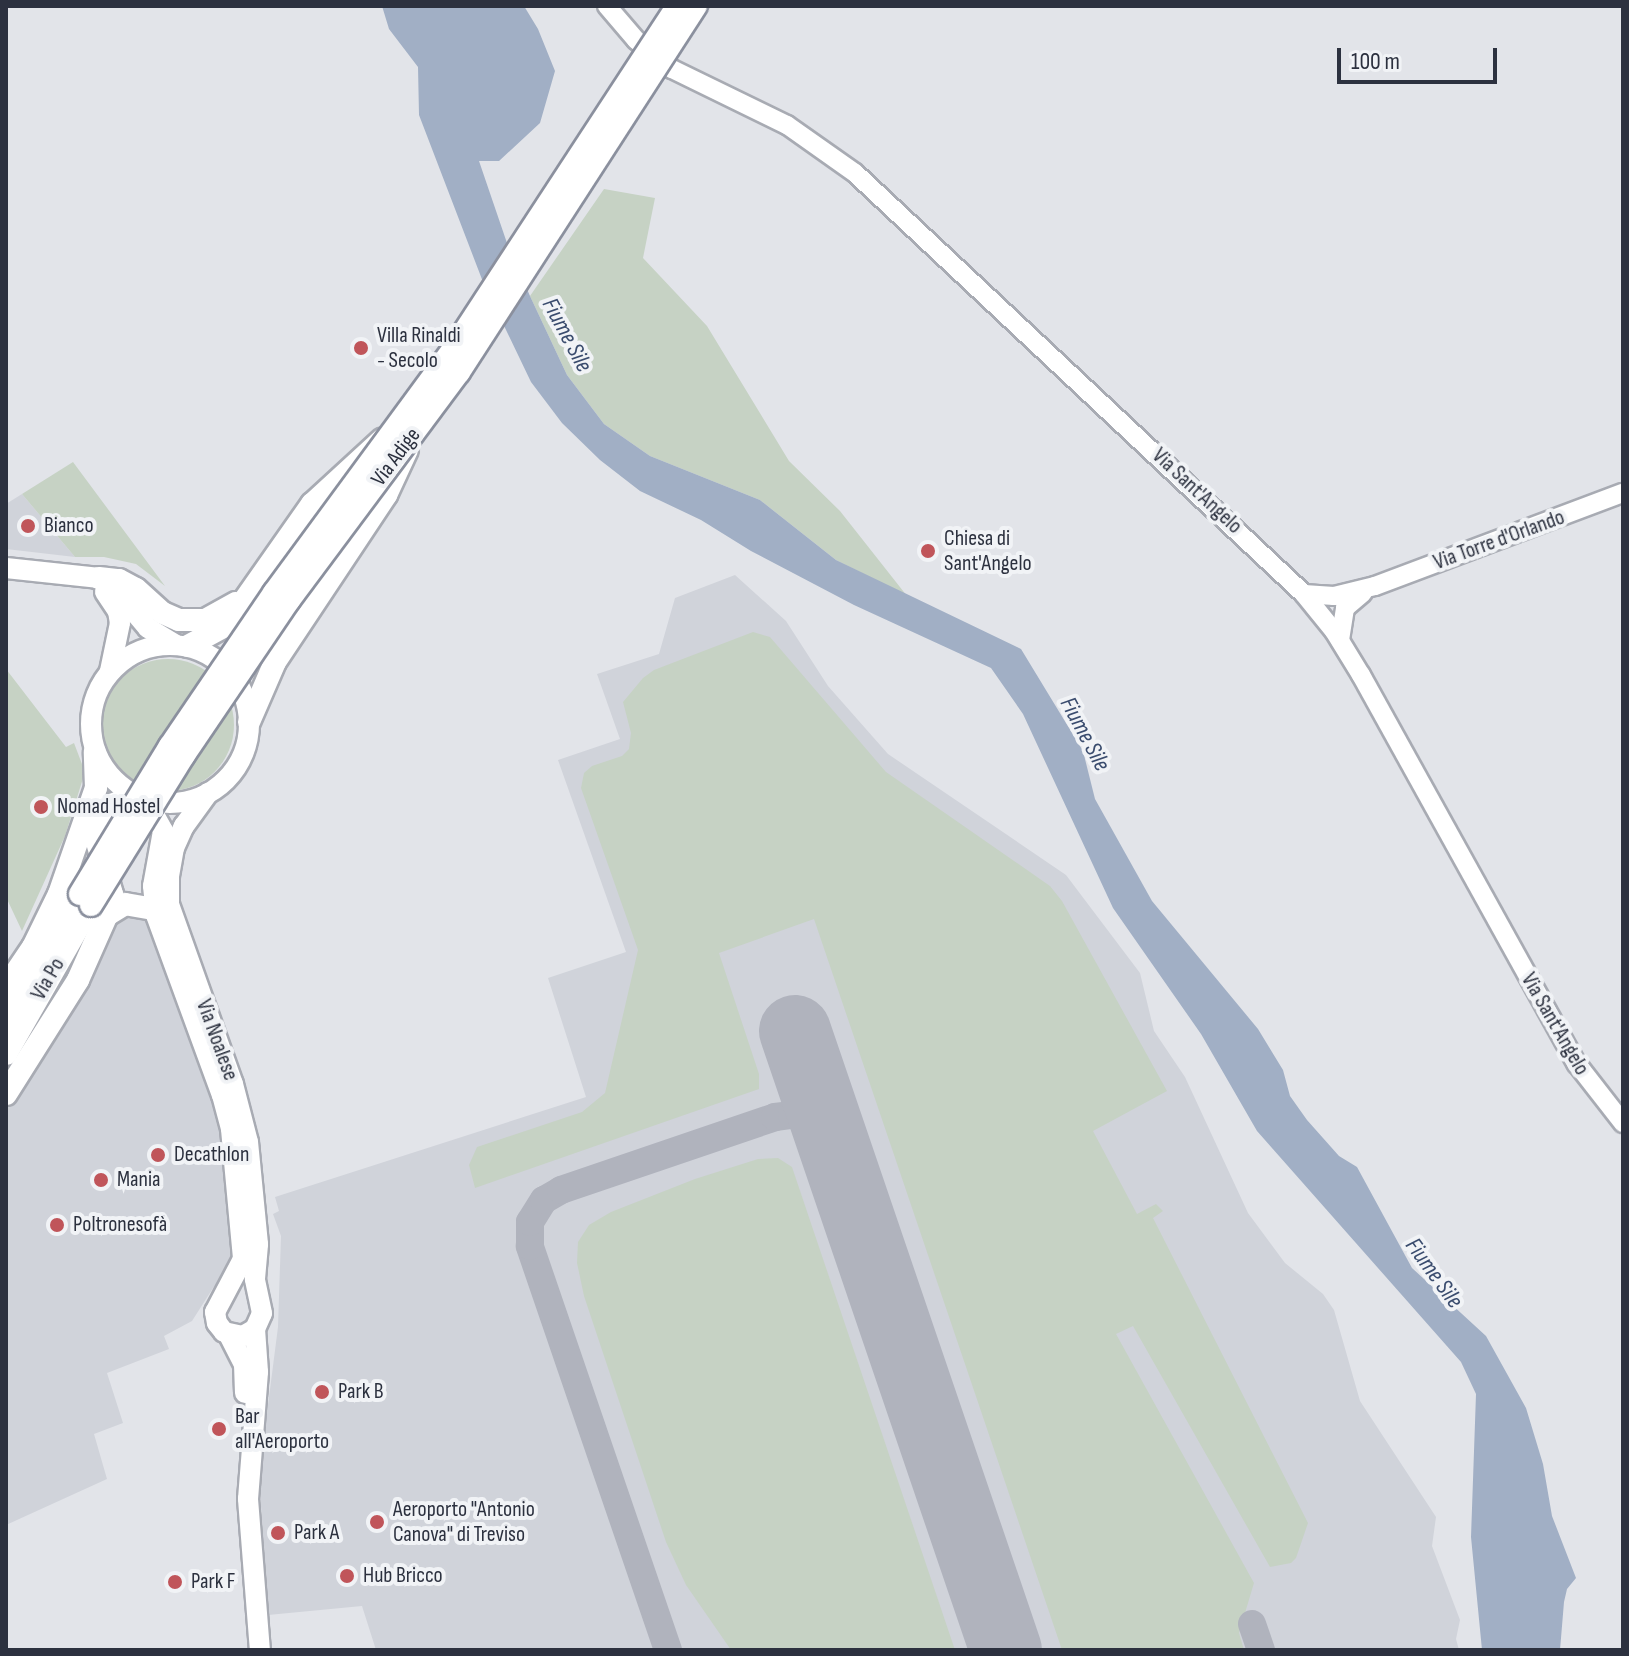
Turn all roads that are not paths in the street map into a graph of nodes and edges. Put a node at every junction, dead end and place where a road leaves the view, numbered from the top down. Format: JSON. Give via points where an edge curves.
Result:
{"nodes":[{"id":1,"x":607,"y":6,"type":"edge"},
{"id":2,"x":678,"y":6,"type":"edge"},
{"id":3,"x":696,"y":6,"type":"edge"},
{"id":4,"x":408,"y":428,"type":"junction"},
{"id":5,"x":1623,"y":493,"type":"edge"},
{"id":6,"x":6,"y":568,"type":"edge"},
{"id":7,"x":6,"y":575,"type":"edge"},
{"id":8,"x":99,"y":578,"type":"junction"},
{"id":9,"x":1304,"y":594,"type":"junction"},
{"id":10,"x":247,"y":595,"type":"junction"},
{"id":11,"x":1341,"y":600,"type":"junction"},
{"id":12,"x":1322,"y":615,"type":"junction"},
{"id":13,"x":1340,"y":640,"type":"junction"},
{"id":14,"x":181,"y":645,"type":"junction"},
{"id":15,"x":110,"y":671,"type":"junction"},
{"id":16,"x":249,"y":722,"type":"junction"},
{"id":17,"x":95,"y":752,"type":"junction"},
{"id":18,"x":208,"y":793,"type":"junction"},
{"id":19,"x":142,"y":798,"type":"junction"},
{"id":20,"x":92,"y":906,"type":"junction"},
{"id":21,"x":154,"y":909,"type":"junction"},
{"id":22,"x":6,"y":987,"type":"edge"},
{"id":23,"x":6,"y":1022,"type":"edge"},
{"id":24,"x":6,"y":1054,"type":"edge"},
{"id":25,"x":6,"y":1094,"type":"edge"},
{"id":26,"x":1623,"y":1123,"type":"edge"},
{"id":27,"x":224,"y":1294,"type":"junction"},
{"id":28,"x":258,"y":1300,"type":"junction"},
{"id":29,"x":255,"y":1329,"type":"junction"},
{"id":30,"x":229,"y":1335,"type":"junction"},
{"id":31,"x":260,"y":1648,"type":"edge"}],
"edges":[{"from":1,"to":9,"type":"street","name":"Via Sant'Angelo","via":[[636,40],[672,69],[787,125],[855,173]]},
{"from":2,"to":4,"type":"highway","name":"Via Adige","bridge":true},
{"from":3,"to":4,"type":"highway","name":"Via Adige","bridge":true,"via":[[459,372]]},
{"from":4,"to":10,"type":"highway","bridge":true,"via":[[361,456],[312,504]]},
{"from":4,"to":16,"type":"highway","bridge":true,"via":[[386,495],[275,662]]},
{"from":4,"to":20,"type":"highway","name":"Via Adige","bridge":true,"via":[[266,605],[170,746]]},
{"from":5,"to":11,"type":"street","name":"Via Torre d'Orlando"},
{"from":6,"to":8,"type":"main road"},
{"from":7,"to":15,"type":"main road","via":[[76,580],[108,595],[120,623]]},
{"from":8,"to":10,"type":"highway","via":[[119,580],[163,613],[194,622],[218,616]]},
{"from":8,"to":14,"type":"main road","name":"Via Noalese","via":[[148,628]]},
{"from":9,"to":11,"type":"street","name":"Via Torre d'Orlando"},
{"from":9,"to":12,"type":"street","name":"Via Sant'Angelo"},
{"from":10,"to":14,"type":"highway","via":[[227,625]]},
{"from":11,"to":12,"type":"street"},
{"from":11,"to":13,"type":"street"},
{"from":12,"to":13,"type":"street","name":"Via Sant'Angelo"},
{"from":13,"to":26,"type":"street","name":"Via Sant'Angelo","via":[[1565,1045]]},
{"from":14,"to":15,"type":"main road","via":[[139,650]]},
{"from":14,"to":16,"type":"main road","name":"Via Noalese","via":[[207,653],[231,674],[246,701]]},
{"from":15,"to":17,"type":"main road","via":[[92,707]]},
{"from":16,"to":18,"type":"main road","name":"Via Noalese","via":[[242,760]]},
{"from":17,"to":19,"type":"main road","name":"Via Noalese","via":[[112,778]]},
{"from":17,"to":22,"type":"highway","via":[[96,788],[59,894]]},
{"from":18,"to":19,"type":"main road","name":"Via Noalese","via":[[178,803]]},
{"from":18,"to":28,"type":"main road","name":"Via Noalese","via":[[174,848],[169,904],[244,1124],[258,1244]]},
{"from":19,"to":20,"type":"highway","via":[[111,805],[100,817],[95,835],[112,894]]},
{"from":19,"to":21,"type":"main road","name":"Via Noalese","via":[[163,831]]},
{"from":20,"to":21,"type":"highway"},
{"from":20,"to":23,"type":"highway","name":"Via Po"},
{"from":20,"to":24,"type":"highway","name":"Via Po"},
{"from":20,"to":25,"type":"highway","via":[[78,980]]},
{"from":21,"to":27,"type":"main road","name":"Via Noalese","via":[[231,1129],[244,1254]]},
{"from":27,"to":28,"type":"main road","via":[[246,1291]]},
{"from":27,"to":30,"type":"main road","via":[[215,1318]]},
{"from":28,"to":29,"type":"main road","via":[[262,1313]]},
{"from":29,"to":30,"type":"main road","via":[[243,1336]]},
{"from":29,"to":31,"type":"main road","via":[[258,1372],[248,1499]]},
{"from":30,"to":31,"type":"main road","via":[[245,1371],[236,1512],[247,1614]]}]}
